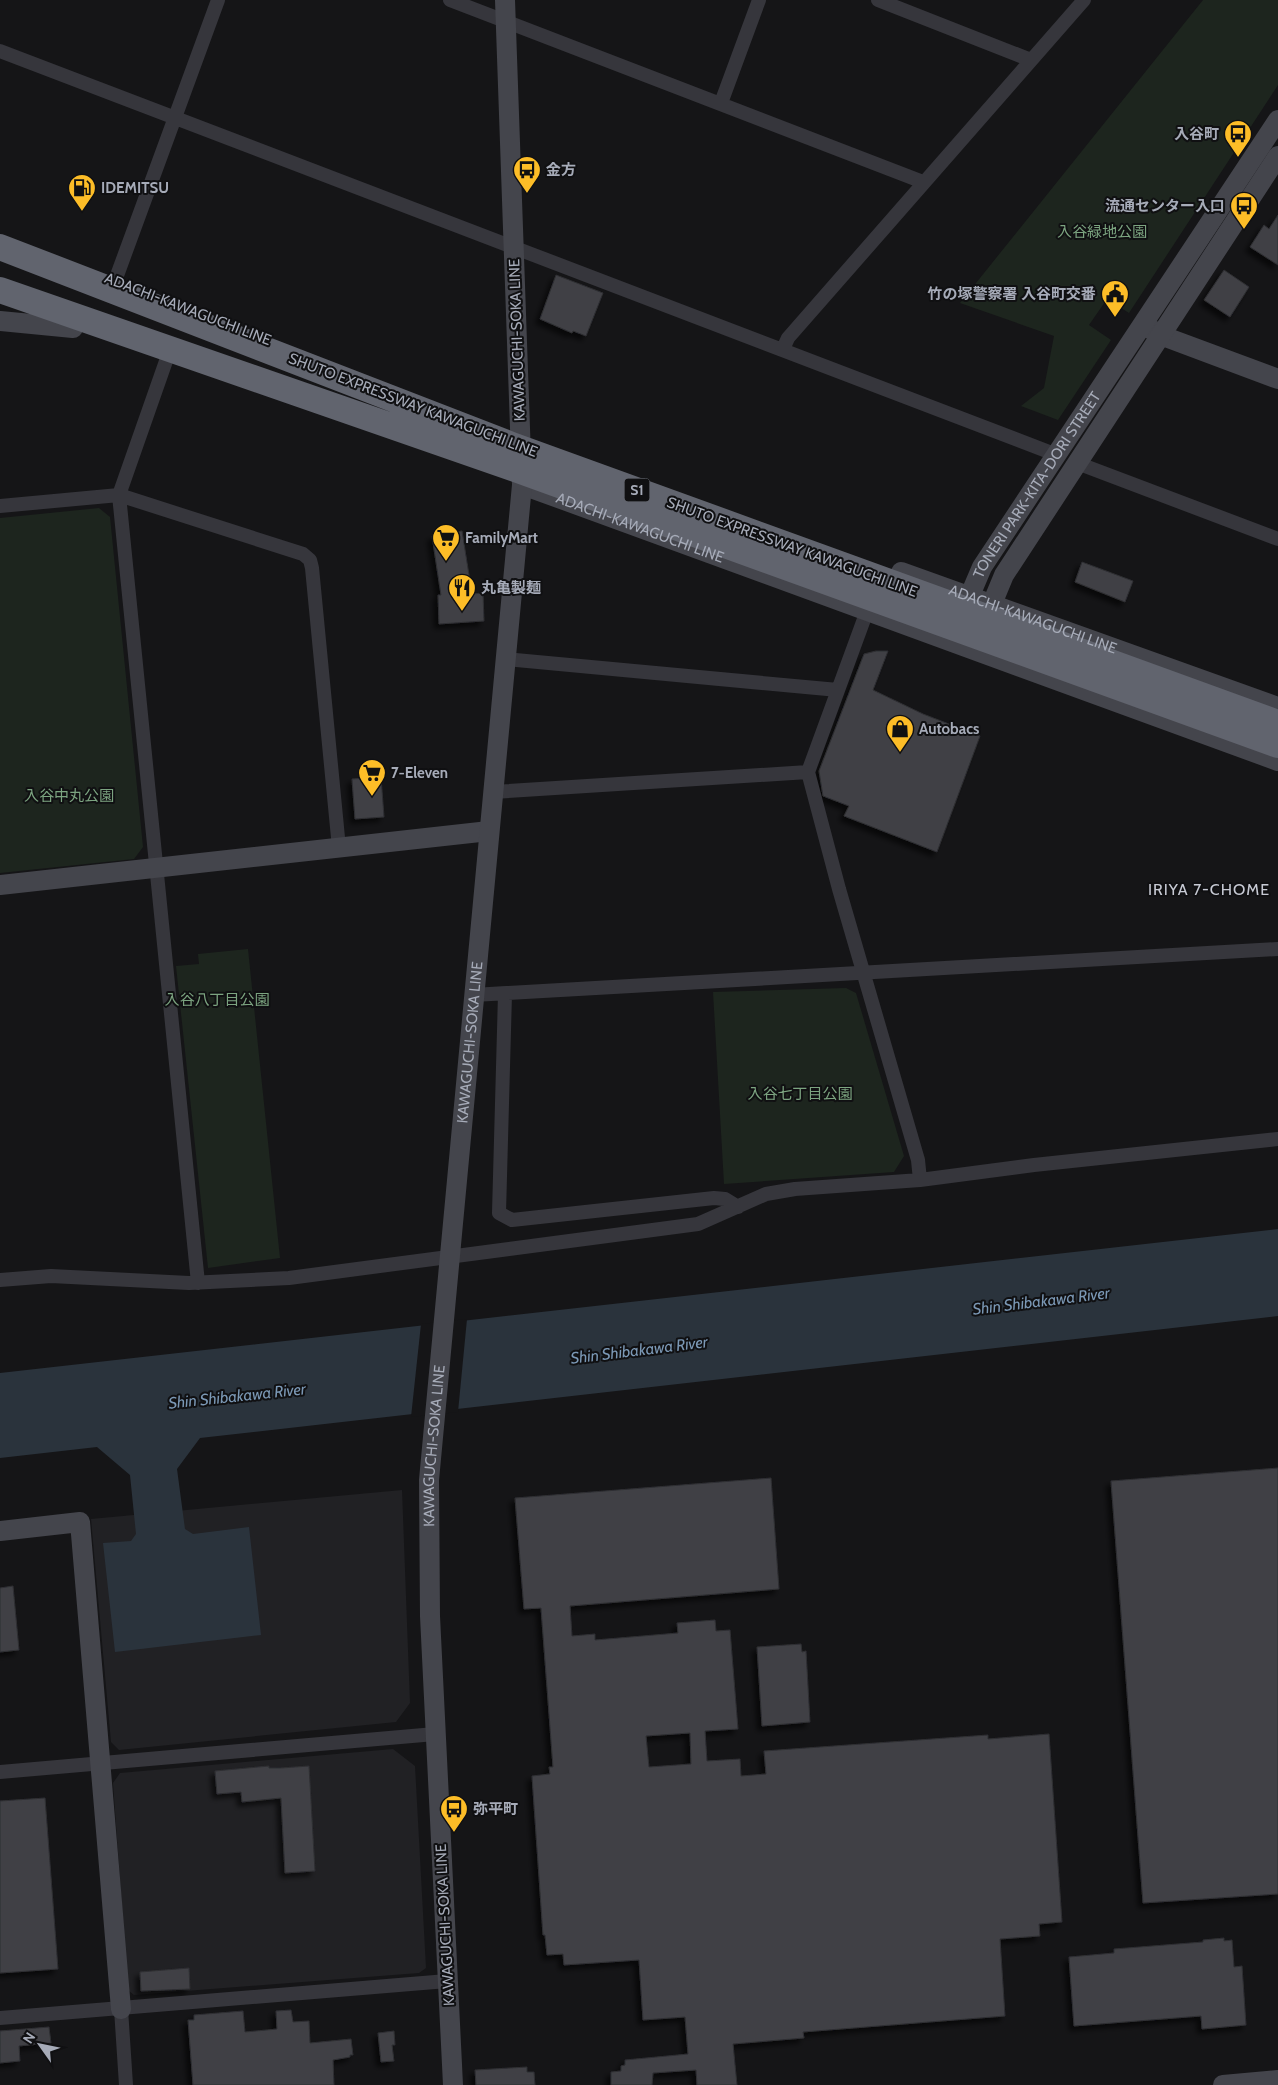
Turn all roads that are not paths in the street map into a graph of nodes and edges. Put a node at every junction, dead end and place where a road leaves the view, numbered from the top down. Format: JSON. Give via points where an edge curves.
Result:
{"nodes":[{"id":1,"x":218,"y":0,"type":"edge"},
{"id":2,"x":450,"y":0,"type":"edge"},
{"id":3,"x":505,"y":0,"type":"edge"},
{"id":4,"x":759,"y":0,"type":"edge"},
{"id":5,"x":1084,"y":0,"type":"edge"},
{"id":6,"x":885,"y":1,"type":"edge"},
{"id":7,"x":506,"y":21,"type":"junction"},
{"id":8,"x":0,"y":51,"type":"edge"},
{"id":9,"x":1031,"y":60,"type":"junction"},
{"id":10,"x":721,"y":103,"type":"junction"},
{"id":11,"x":176,"y":118,"type":"junction"},
{"id":12,"x":1278,"y":120,"type":"edge"},
{"id":13,"x":1278,"y":156,"type":"edge"},
{"id":14,"x":923,"y":182,"type":"junction"},
{"id":15,"x":0,"y":238,"type":"edge"},
{"id":16,"x":0,"y":247,"type":"edge"},
{"id":17,"x":515,"y":248,"type":"junction"},
{"id":18,"x":115,"y":281,"type":"junction"},
{"id":19,"x":0,"y":290,"type":"edge"},
{"id":20,"x":0,"y":302,"type":"edge"},
{"id":21,"x":0,"y":321,"type":"edge"},
{"id":22,"x":1143,"y":324,"type":"junction"},
{"id":23,"x":73,"y":328,"type":"junction"},
{"id":24,"x":1160,"y":335,"type":"junction"},
{"id":25,"x":783,"y":349,"type":"junction"},
{"id":26,"x":166,"y":361,"type":"junction"},
{"id":27,"x":1278,"y":379,"type":"edge"},
{"id":28,"x":520,"y":436,"type":"junction"},
{"id":29,"x":1057,"y":455,"type":"junction"},
{"id":30,"x":1077,"y":463,"type":"junction"},
{"id":31,"x":522,"y":485,"type":"junction"},
{"id":32,"x":119,"y":495,"type":"junction"},
{"id":33,"x":0,"y":506,"type":"edge"},
{"id":34,"x":1278,"y":539,"type":"edge"},
{"id":35,"x":969,"y":597,"type":"junction"},
{"id":36,"x":991,"y":605,"type":"junction"},
{"id":37,"x":867,"y":610,"type":"junction"},
{"id":38,"x":964,"y":645,"type":"junction"},
{"id":39,"x":505,"y":659,"type":"junction"},
{"id":40,"x":838,"y":690,"type":"junction"},
{"id":41,"x":1278,"y":707,"type":"edge"},
{"id":42,"x":1278,"y":723,"type":"edge"},
{"id":43,"x":1278,"y":745,"type":"edge"},
{"id":44,"x":1278,"y":761,"type":"edge"},
{"id":45,"x":808,"y":772,"type":"junction"},
{"id":46,"x":493,"y":792,"type":"junction"},
{"id":47,"x":489,"y":831,"type":"junction"},
{"id":48,"x":339,"y":848,"type":"junction"},
{"id":49,"x":156,"y":868,"type":"junction"},
{"id":50,"x":0,"y":885,"type":"edge"},
{"id":51,"x":1278,"y":949,"type":"edge"},
{"id":52,"x":863,"y":972,"type":"junction"},
{"id":53,"x":505,"y":994,"type":"junction"},
{"id":54,"x":473,"y":995,"type":"junction"},
{"id":55,"x":1278,"y":1139,"type":"edge"},
{"id":56,"x":920,"y":1180,"type":"junction"},
{"id":57,"x":738,"y":1207,"type":"junction"},
{"id":58,"x":450,"y":1258,"type":"junction"},
{"id":59,"x":0,"y":1280,"type":"edge"},
{"id":60,"x":198,"y":1283,"type":"junction"},
{"id":61,"x":0,"y":1531,"type":"edge"},
{"id":62,"x":435,"y":1734,"type":"junction"},
{"id":63,"x":102,"y":1764,"type":"junction"},
{"id":64,"x":0,"y":1772,"type":"edge"},
{"id":65,"x":448,"y":1981,"type":"junction"},
{"id":66,"x":121,"y":2009,"type":"junction"},
{"id":67,"x":0,"y":2018,"type":"edge"},
{"id":68,"x":1278,"y":2080,"type":"edge"},
{"id":69,"x":126,"y":2085,"type":"edge"},
{"id":70,"x":453,"y":2085,"type":"edge"},
{"id":71,"x":1223,"y":2085,"type":"edge"}],
"edges":[{"from":1,"to":11,"type":"street"},
{"from":2,"to":7,"type":"street"},
{"from":3,"to":7,"type":"main road","name":"KAWAGUCHI-SOKA LINE"},
{"from":4,"to":10,"type":"street"},
{"from":5,"to":9,"type":"street"},
{"from":6,"to":9,"type":"street"},
{"from":7,"to":10,"type":"street"},
{"from":7,"to":17,"type":"main road","name":"KAWAGUCHI-SOKA LINE"},
{"from":8,"to":11,"type":"street"},
{"from":9,"to":14,"type":"street"},
{"from":10,"to":14,"type":"street"},
{"from":11,"to":17,"type":"street"},
{"from":11,"to":18,"type":"street"},
{"from":12,"to":22,"type":"main road","name":"TONERI PARK-KITA-DORI STREET"},
{"from":13,"to":24,"type":"main road","name":"TONERI PARK-KITA-DORI STREET"},
{"from":14,"to":25,"type":"street","via":[[788,338]]},
{"from":15,"to":18,"type":"main road","name":"ADACHI-KAWAGUCHI LINE"},
{"from":16,"to":42,"type":"highway","name":"SHUTO EXPRESSWAY KAWAGUCHI LINE","number":"S1","bridge":true,"via":[[512,445]]},
{"from":17,"to":25,"type":"street"},
{"from":17,"to":28,"type":"main road","name":"KAWAGUCHI-SOKA LINE"},
{"from":18,"to":28,"type":"main road","name":"ADACHI-KAWAGUCHI LINE"},
{"from":19,"to":43,"type":"highway","name":"SHUTO EXPRESSWAY KAWAGUCHI LINE","number":"S1","bridge":true,"via":[[515,469]]},
{"from":20,"to":23,"type":"main road","name":"ADACHI-KAWAGUCHI LINE"},
{"from":21,"to":23,"type":"main road"},
{"from":22,"to":24,"type":"main road"},
{"from":22,"to":29,"type":"main road","name":"TONERI PARK-KITA-DORI STREET"},
{"from":23,"to":26,"type":"main road","name":"ADACHI-KAWAGUCHI LINE"},
{"from":24,"to":27,"type":"main road"},
{"from":24,"to":30,"type":"main road","name":"TONERI PARK-KITA-DORI STREET"},
{"from":25,"to":29,"type":"street"},
{"from":26,"to":31,"type":"main road","name":"ADACHI-KAWAGUCHI LINE"},
{"from":26,"to":32,"type":"street"},
{"from":28,"to":31,"type":"main road","name":"KAWAGUCHI-SOKA LINE"},
{"from":28,"to":35,"type":"main road","name":"ADACHI-KAWAGUCHI LINE"},
{"from":29,"to":35,"type":"main road","name":"TONERI PARK-KITA-DORI STREET","via":[[982,567]]},
{"from":30,"to":34,"type":"street"},
{"from":30,"to":36,"type":"main road","name":"TONERI PARK-KITA-DORI STREET","via":[[1004,575]]},
{"from":31,"to":37,"type":"main road","name":"ADACHI-KAWAGUCHI LINE"},
{"from":31,"to":39,"type":"main road","name":"KAWAGUCHI-SOKA LINE"},
{"from":32,"to":33,"type":"street"},
{"from":32,"to":48,"type":"street","via":[[303,554],[310,560]]},
{"from":32,"to":49,"type":"street"},
{"from":35,"to":36,"type":"main road","name":"ADACHI-KAWAGUCHI LINE"},
{"from":35,"to":38,"type":"main road","name":"TONERI PARK-KITA-DORI STREET","via":[[959,622]]},
{"from":36,"to":38,"type":"main road","name":"TONERI PARK-KITA-DORI STREET","via":[[982,630]]},
{"from":36,"to":41,"type":"main road","name":"ADACHI-KAWAGUCHI LINE"},
{"from":37,"to":38,"type":"main road","name":"ADACHI-KAWAGUCHI LINE"},
{"from":37,"to":40,"type":"street"},
{"from":38,"to":44,"type":"main road","name":"ADACHI-KAWAGUCHI LINE"},
{"from":39,"to":40,"type":"street"},
{"from":39,"to":46,"type":"main road","name":"KAWAGUCHI-SOKA LINE"},
{"from":40,"to":45,"type":"street"},
{"from":45,"to":46,"type":"street"},
{"from":45,"to":52,"type":"street"},
{"from":46,"to":47,"type":"main road","name":"KAWAGUCHI-SOKA LINE"},
{"from":47,"to":48,"type":"main road"},
{"from":47,"to":54,"type":"main road","name":"KAWAGUCHI-SOKA LINE"},
{"from":48,"to":49,"type":"main road"},
{"from":49,"to":50,"type":"main road"},
{"from":49,"to":60,"type":"street"},
{"from":51,"to":52,"type":"street"},
{"from":52,"to":53,"type":"street"},
{"from":52,"to":56,"type":"street","via":[[918,1160]]},
{"from":53,"to":54,"type":"street"},
{"from":53,"to":57,"type":"street","via":[[499,1213],[512,1220],[714,1198],[725,1199]]},
{"from":54,"to":58,"type":"main road","name":"KAWAGUCHI-SOKA LINE"},
{"from":55,"to":56,"type":"street","via":[[1034,1164]]},
{"from":56,"to":57,"type":"street","via":[[795,1189],[766,1194]]},
{"from":57,"to":58,"type":"street","via":[[698,1224]]},
{"from":58,"to":60,"type":"street","via":[[288,1278]]},
{"from":58,"to":62,"type":"main road","name":"KAWAGUCHI-SOKA LINE","via":[[432,1455],[428,1563]]},
{"from":59,"to":60,"type":"street","via":[[51,1276]]},
{"from":61,"to":63,"type":"main road","via":[[80,1522]]},
{"from":62,"to":63,"type":"street"},
{"from":62,"to":65,"type":"main road","name":"KAWAGUCHI-SOKA LINE"},
{"from":63,"to":64,"type":"street"},
{"from":63,"to":66,"type":"main road"},
{"from":65,"to":66,"type":"street"},
{"from":65,"to":70,"type":"main road","name":"KAWAGUCHI-SOKA LINE"},
{"from":66,"to":67,"type":"street"},
{"from":66,"to":69,"type":"street"},
{"from":68,"to":71,"type":"main road"}]}
